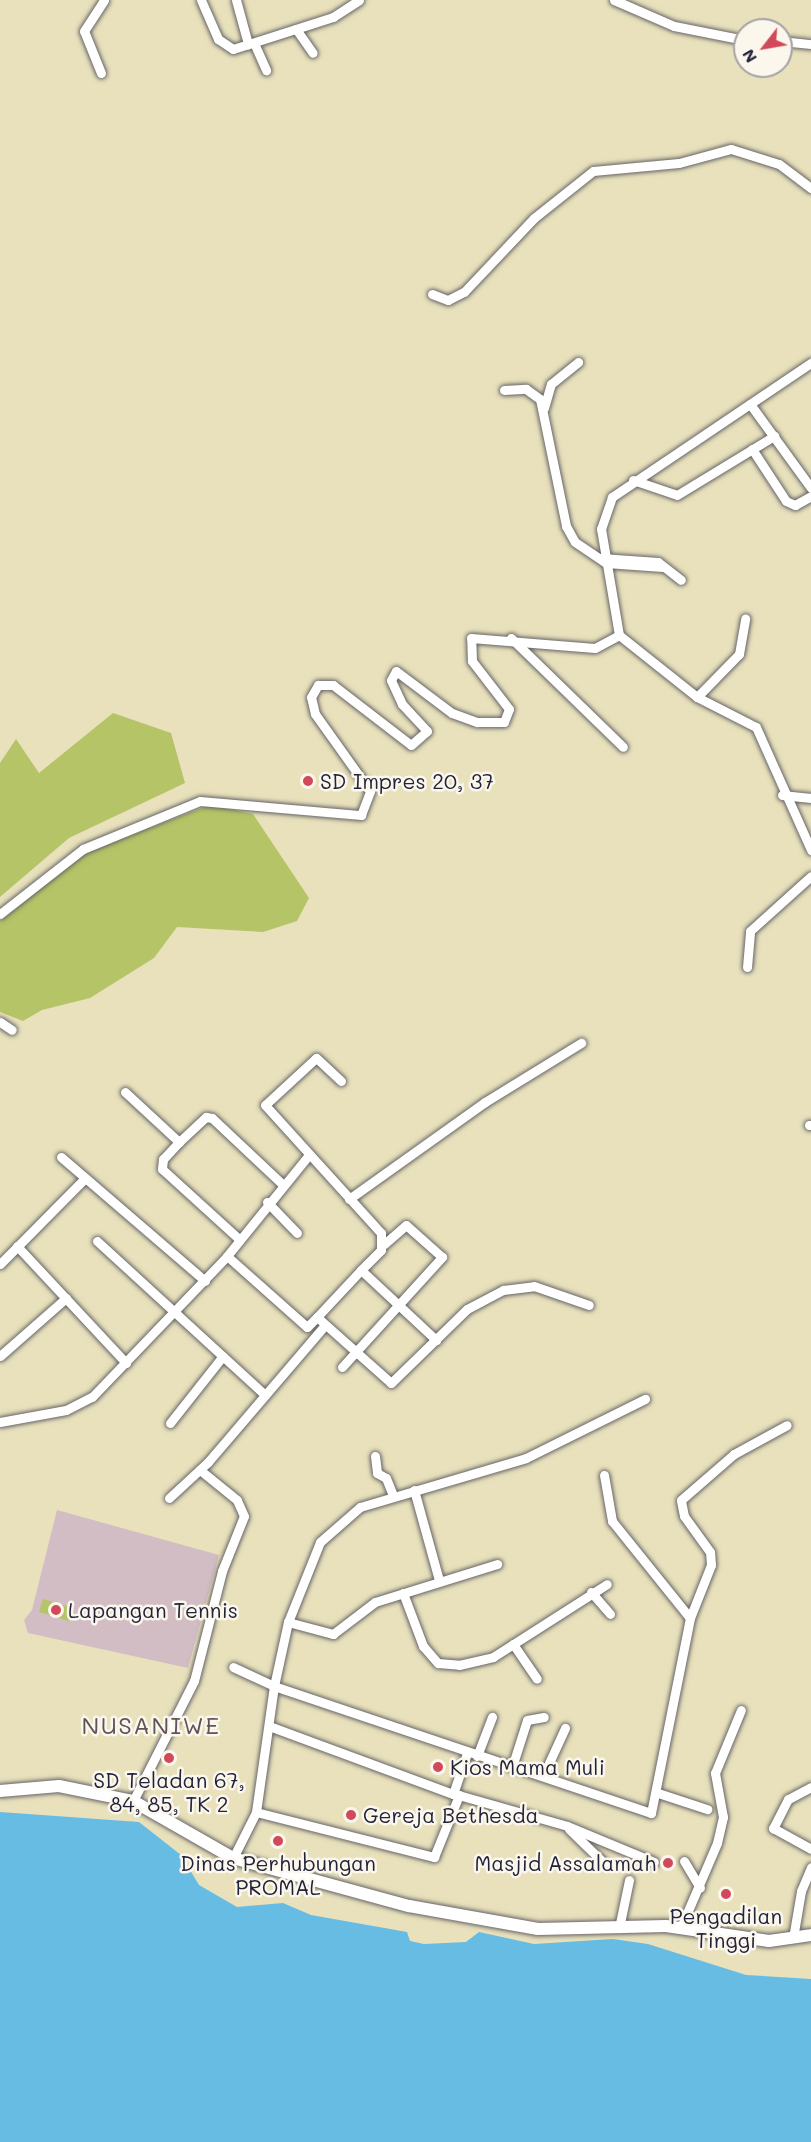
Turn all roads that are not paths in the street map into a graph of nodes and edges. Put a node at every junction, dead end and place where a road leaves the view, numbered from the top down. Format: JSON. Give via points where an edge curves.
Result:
{"nodes":[{"id":1,"x":104,"y":0,"type":"edge"},
{"id":2,"x":201,"y":0,"type":"edge"},
{"id":3,"x":236,"y":0,"type":"edge"},
{"id":4,"x":359,"y":0,"type":"edge"},
{"id":5,"x":614,"y":0,"type":"edge"},
{"id":6,"x":296,"y":29,"type":"junction"},
{"id":7,"x":733,"y":38,"type":"edge"},
{"id":8,"x":793,"y":42,"type":"edge"},
{"id":9,"x":251,"y":44,"type":"junction"},
{"id":10,"x":811,"y":44,"type":"edge"},
{"id":11,"x":313,"y":53,"type":"dead end"},
{"id":12,"x":266,"y":70,"type":"dead end"},
{"id":13,"x":101,"y":74,"type":"dead end"},
{"id":14,"x":811,"y":188,"type":"edge"},
{"id":15,"x":432,"y":294,"type":"dead end"},
{"id":16,"x":578,"y":362,"type":"dead end"},
{"id":17,"x":811,"y":363,"type":"edge"},
{"id":18,"x":504,"y":390,"type":"dead end"},
{"id":19,"x":750,"y":404,"type":"junction"},
{"id":20,"x":544,"y":408,"type":"junction"},
{"id":21,"x":774,"y":436,"type":"junction"},
{"id":22,"x":752,"y":449,"type":"junction"},
{"id":23,"x":633,"y":480,"type":"junction"},
{"id":24,"x":811,"y":488,"type":"edge"},
{"id":25,"x":811,"y":496,"type":"edge"},
{"id":26,"x":604,"y":559,"type":"junction"},
{"id":27,"x":681,"y":580,"type":"dead end"},
{"id":28,"x":745,"y":620,"type":"dead end"},
{"id":29,"x":618,"y":635,"type":"junction"},
{"id":30,"x":511,"y":638,"type":"junction"},
{"id":31,"x":697,"y":697,"type":"junction"},
{"id":32,"x":623,"y":747,"type":"dead end"},
{"id":33,"x":782,"y":795,"type":"junction"},
{"id":34,"x":811,"y":798,"type":"edge"},
{"id":35,"x":811,"y":850,"type":"edge"},
{"id":36,"x":811,"y":876,"type":"edge"},
{"id":37,"x":0,"y":914,"type":"edge"},
{"id":38,"x":747,"y":967,"type":"dead end"},
{"id":39,"x":0,"y":1022,"type":"edge"},
{"id":40,"x":12,"y":1030,"type":"dead end"},
{"id":41,"x":580,"y":1043,"type":"dead end"},
{"id":42,"x":340,"y":1081,"type":"dead end"},
{"id":43,"x":125,"y":1092,"type":"dead end"},
{"id":44,"x":179,"y":1142,"type":"junction"},
{"id":45,"x":308,"y":1156,"type":"junction"},
{"id":46,"x":61,"y":1157,"type":"dead end"},
{"id":47,"x":85,"y":1178,"type":"junction"},
{"id":48,"x":282,"y":1184,"type":"junction"},
{"id":49,"x":350,"y":1199,"type":"junction"},
{"id":50,"x":267,"y":1202,"type":"junction"},
{"id":51,"x":297,"y":1233,"type":"dead end"},
{"id":52,"x":239,"y":1239,"type":"junction"},
{"id":53,"x":97,"y":1241,"type":"dead end"},
{"id":54,"x":384,"y":1244,"type":"junction"},
{"id":55,"x":17,"y":1246,"type":"junction"},
{"id":56,"x":227,"y":1256,"type":"junction"},
{"id":57,"x":0,"y":1264,"type":"edge"},
{"id":58,"x":361,"y":1270,"type":"junction"},
{"id":59,"x":205,"y":1281,"type":"junction"},
{"id":60,"x":66,"y":1298,"type":"junction"},
{"id":61,"x":399,"y":1305,"type":"junction"},
{"id":62,"x":589,"y":1305,"type":"dead end"},
{"id":63,"x":174,"y":1312,"type":"junction"},
{"id":64,"x":317,"y":1317,"type":"junction"},
{"id":65,"x":325,"y":1325,"type":"junction"},
{"id":66,"x":307,"y":1327,"type":"junction"},
{"id":67,"x":316,"y":1335,"type":"junction"},
{"id":68,"x":436,"y":1340,"type":"junction"},
{"id":69,"x":354,"y":1353,"type":"junction"},
{"id":70,"x":0,"y":1356,"type":"edge"},
{"id":71,"x":223,"y":1356,"type":"junction"},
{"id":72,"x":126,"y":1363,"type":"junction"},
{"id":73,"x":342,"y":1367,"type":"dead end"},
{"id":74,"x":265,"y":1395,"type":"junction"},
{"id":75,"x":645,"y":1400,"type":"dead end"},
{"id":76,"x":0,"y":1422,"type":"edge"},
{"id":77,"x":170,"y":1423,"type":"dead end"},
{"id":78,"x":787,"y":1425,"type":"dead end"},
{"id":79,"x":375,"y":1456,"type":"dead end"},
{"id":80,"x":200,"y":1470,"type":"junction"},
{"id":81,"x":604,"y":1475,"type":"dead end"},
{"id":82,"x":414,"y":1490,"type":"junction"},
{"id":83,"x":393,"y":1495,"type":"junction"},
{"id":84,"x":169,"y":1498,"type":"dead end"},
{"id":85,"x":497,"y":1564,"type":"dead end"},
{"id":86,"x":439,"y":1580,"type":"junction"},
{"id":87,"x":607,"y":1584,"type":"dead end"},
{"id":88,"x":591,"y":1592,"type":"junction"},
{"id":89,"x":404,"y":1593,"type":"junction"},
{"id":90,"x":610,"y":1614,"type":"dead end"},
{"id":91,"x":690,"y":1618,"type":"junction"},
{"id":92,"x":288,"y":1622,"type":"junction"},
{"id":93,"x":513,"y":1644,"type":"junction"},
{"id":94,"x":234,"y":1667,"type":"dead end"},
{"id":95,"x":537,"y":1679,"type":"dead end"},
{"id":96,"x":274,"y":1686,"type":"junction"},
{"id":97,"x":741,"y":1710,"type":"dead end"},
{"id":98,"x":492,"y":1717,"type":"dead end"},
{"id":99,"x":544,"y":1717,"type":"dead end"},
{"id":100,"x":269,"y":1726,"type":"junction"},
{"id":101,"x":565,"y":1728,"type":"dead end"},
{"id":102,"x":467,"y":1753,"type":"junction"},
{"id":103,"x":477,"y":1756,"type":"junction"},
{"id":104,"x":512,"y":1767,"type":"junction"},
{"id":105,"x":543,"y":1776,"type":"junction"},
{"id":106,"x":811,"y":1787,"type":"edge"},
{"id":107,"x":0,"y":1791,"type":"edge"},
{"id":108,"x":658,"y":1793,"type":"junction"},
{"id":109,"x":456,"y":1795,"type":"junction"},
{"id":110,"x":133,"y":1801,"type":"junction"},
{"id":111,"x":706,"y":1809,"type":"dead end"},
{"id":112,"x":256,"y":1812,"type":"junction"},
{"id":113,"x":567,"y":1826,"type":"junction"},
{"id":114,"x":811,"y":1849,"type":"edge"},
{"id":115,"x":233,"y":1858,"type":"junction"},
{"id":116,"x":654,"y":1862,"type":"dead end"},
{"id":117,"x":684,"y":1862,"type":"dead end"},
{"id":118,"x":604,"y":1863,"type":"dead end"},
{"id":119,"x":811,"y":1867,"type":"edge"},
{"id":120,"x":629,"y":1880,"type":"dead end"},
{"id":121,"x":700,"y":1888,"type":"junction"},
{"id":122,"x":681,"y":1927,"type":"junction"},
{"id":123,"x":620,"y":1928,"type":"junction"},
{"id":124,"x":811,"y":1935,"type":"edge"},
{"id":125,"x":794,"y":1938,"type":"junction"}],
"edges":[{"from":1,"to":13,"type":"street","via":[[84,31]]},
{"from":2,"to":9,"type":"street","via":[[223,45],[233,49]]},
{"from":3,"to":9,"type":"street"},
{"from":4,"to":6,"type":"street","via":[[333,17]]},
{"from":5,"to":7,"type":"street","via":[[674,26]]},
{"from":6,"to":9,"type":"street"},
{"from":6,"to":11,"type":"street"},
{"from":8,"to":10,"type":"street"},
{"from":9,"to":12,"type":"street"},
{"from":14,"to":15,"type":"street","via":[[779,164],[731,149],[679,163],[593,171],[534,218],[464,292],[448,300]]},
{"from":16,"to":20,"type":"street","via":[[551,384]]},
{"from":17,"to":19,"type":"street"},
{"from":18,"to":20,"type":"street","via":[[533,392]]},
{"from":19,"to":21,"type":"street"},
{"from":19,"to":23,"type":"street"},
{"from":20,"to":26,"type":"street","via":[[566,526],[575,542]]},
{"from":21,"to":22,"type":"street"},
{"from":21,"to":24,"type":"street"},
{"from":22,"to":23,"type":"street","via":[[677,495]]},
{"from":22,"to":25,"type":"street","via":[[786,501],[795,505]]},
{"from":23,"to":26,"type":"street","via":[[603,512]]},
{"from":26,"to":27,"type":"street","via":[[663,567]]},
{"from":26,"to":29,"type":"street"},
{"from":28,"to":31,"type":"street","via":[[739,654]]},
{"from":29,"to":30,"type":"street","via":[[596,648]]},
{"from":29,"to":31,"type":"street"},
{"from":30,"to":32,"type":"street"},
{"from":30,"to":37,"type":"street","via":[[475,636],[468,642],[472,661],[509,709],[501,723],[452,713],[396,670],[391,680],[402,704],[427,731],[411,745],[333,684],[313,688],[315,714],[370,791],[361,815],[200,801],[83,849]]},
{"from":31,"to":33,"type":"street","via":[[756,727]]},
{"from":33,"to":34,"type":"street"},
{"from":33,"to":35,"type":"street"},
{"from":36,"to":38,"type":"street","via":[[750,931]]},
{"from":39,"to":40,"type":"street"},
{"from":41,"to":49,"type":"street","via":[[485,1102]]},
{"from":42,"to":45,"type":"street","via":[[316,1058],[266,1100],[267,1110]]},
{"from":43,"to":44,"type":"street"},
{"from":44,"to":48,"type":"street","via":[[210,1116]]},
{"from":44,"to":52,"type":"street","via":[[163,1159],[162,1169]]},
{"from":45,"to":48,"type":"street"},
{"from":45,"to":49,"type":"street"},
{"from":46,"to":47,"type":"street"},
{"from":47,"to":55,"type":"street"},
{"from":47,"to":59,"type":"street"},
{"from":48,"to":50,"type":"street"},
{"from":49,"to":54,"type":"street","via":[[381,1233]]},
{"from":50,"to":51,"type":"street"},
{"from":50,"to":52,"type":"street"},
{"from":52,"to":56,"type":"street"},
{"from":53,"to":63,"type":"street"},
{"from":54,"to":58,"type":"street"},
{"from":54,"to":61,"type":"street","via":[[406,1225],[442,1257]]},
{"from":55,"to":57,"type":"street"},
{"from":55,"to":60,"type":"street"},
{"from":56,"to":59,"type":"street"},
{"from":56,"to":66,"type":"street"},
{"from":58,"to":61,"type":"street"},
{"from":58,"to":64,"type":"street"},
{"from":59,"to":63,"type":"street"},
{"from":60,"to":70,"type":"street"},
{"from":60,"to":72,"type":"street"},
{"from":61,"to":68,"type":"street"},
{"from":61,"to":69,"type":"street"},
{"from":62,"to":68,"type":"street","via":[[547,1289],[517,1286],[475,1303]]},
{"from":63,"to":71,"type":"street"},
{"from":63,"to":72,"type":"street"},
{"from":64,"to":65,"type":"street"},
{"from":64,"to":66,"type":"street"},
{"from":65,"to":67,"type":"street"},
{"from":65,"to":69,"type":"street"},
{"from":66,"to":67,"type":"street"},
{"from":67,"to":74,"type":"street"},
{"from":68,"to":69,"type":"street","via":[[391,1383]]},
{"from":69,"to":73,"type":"street"},
{"from":71,"to":74,"type":"street"},
{"from":71,"to":77,"type":"street"},
{"from":72,"to":76,"type":"street","via":[[78,1406]]},
{"from":74,"to":80,"type":"street"},
{"from":75,"to":82,"type":"street","via":[[526,1458]]},
{"from":78,"to":91,"type":"street","via":[[734,1454],[681,1500],[684,1516],[710,1552],[711,1565]]},
{"from":79,"to":83,"type":"street","via":[[377,1473],[386,1478]]},
{"from":80,"to":84,"type":"street"},
{"from":80,"to":110,"type":"street","via":[[237,1500],[244,1515],[222,1571],[194,1681]]},
{"from":81,"to":91,"type":"street","via":[[612,1521]]},
{"from":82,"to":83,"type":"street"},
{"from":82,"to":86,"type":"street"},
{"from":83,"to":92,"type":"street","via":[[368,1502],[324,1536]]},
{"from":85,"to":86,"type":"street"},
{"from":86,"to":89,"type":"street"},
{"from":87,"to":88,"type":"street"},
{"from":88,"to":90,"type":"street"},
{"from":88,"to":93,"type":"street"},
{"from":89,"to":92,"type":"street","via":[[369,1605],[333,1634]]},
{"from":89,"to":93,"type":"street","via":[[423,1646],[438,1663],[474,1663]]},
{"from":91,"to":108,"type":"street"},
{"from":92,"to":96,"type":"street"},
{"from":93,"to":95,"type":"street"},
{"from":94,"to":96,"type":"street"},
{"from":96,"to":100,"type":"street"},
{"from":96,"to":102,"type":"street"},
{"from":97,"to":121,"type":"street","via":[[716,1767],[722,1823]]},
{"from":98,"to":103,"type":"street"},
{"from":99,"to":104,"type":"street","via":[[526,1720]]},
{"from":100,"to":109,"type":"street"},
{"from":100,"to":112,"type":"street"},
{"from":101,"to":105,"type":"street"},
{"from":102,"to":103,"type":"street"},
{"from":102,"to":109,"type":"street"},
{"from":103,"to":104,"type":"street"},
{"from":104,"to":105,"type":"street"},
{"from":105,"to":108,"type":"street","via":[[650,1813]]},
{"from":106,"to":114,"type":"street","via":[[788,1799],[773,1828]]},
{"from":107,"to":110,"type":"main road","via":[[59,1786]]},
{"from":108,"to":111,"type":"street"},
{"from":109,"to":112,"type":"street","via":[[440,1850],[429,1858]]},
{"from":109,"to":113,"type":"street"},
{"from":110,"to":115,"type":"main road"},
{"from":112,"to":115,"type":"street"},
{"from":113,"to":116,"type":"street"},
{"from":113,"to":118,"type":"street"},
{"from":115,"to":123,"type":"main road","via":[[409,1906],[538,1929]]},
{"from":117,"to":121,"type":"street"},
{"from":119,"to":125,"type":"street","via":[[801,1891]]},
{"from":120,"to":123,"type":"street"},
{"from":121,"to":122,"type":"street"},
{"from":122,"to":123,"type":"main road"},
{"from":122,"to":125,"type":"main road","via":[[769,1941]]},
{"from":124,"to":125,"type":"main road"}]}
